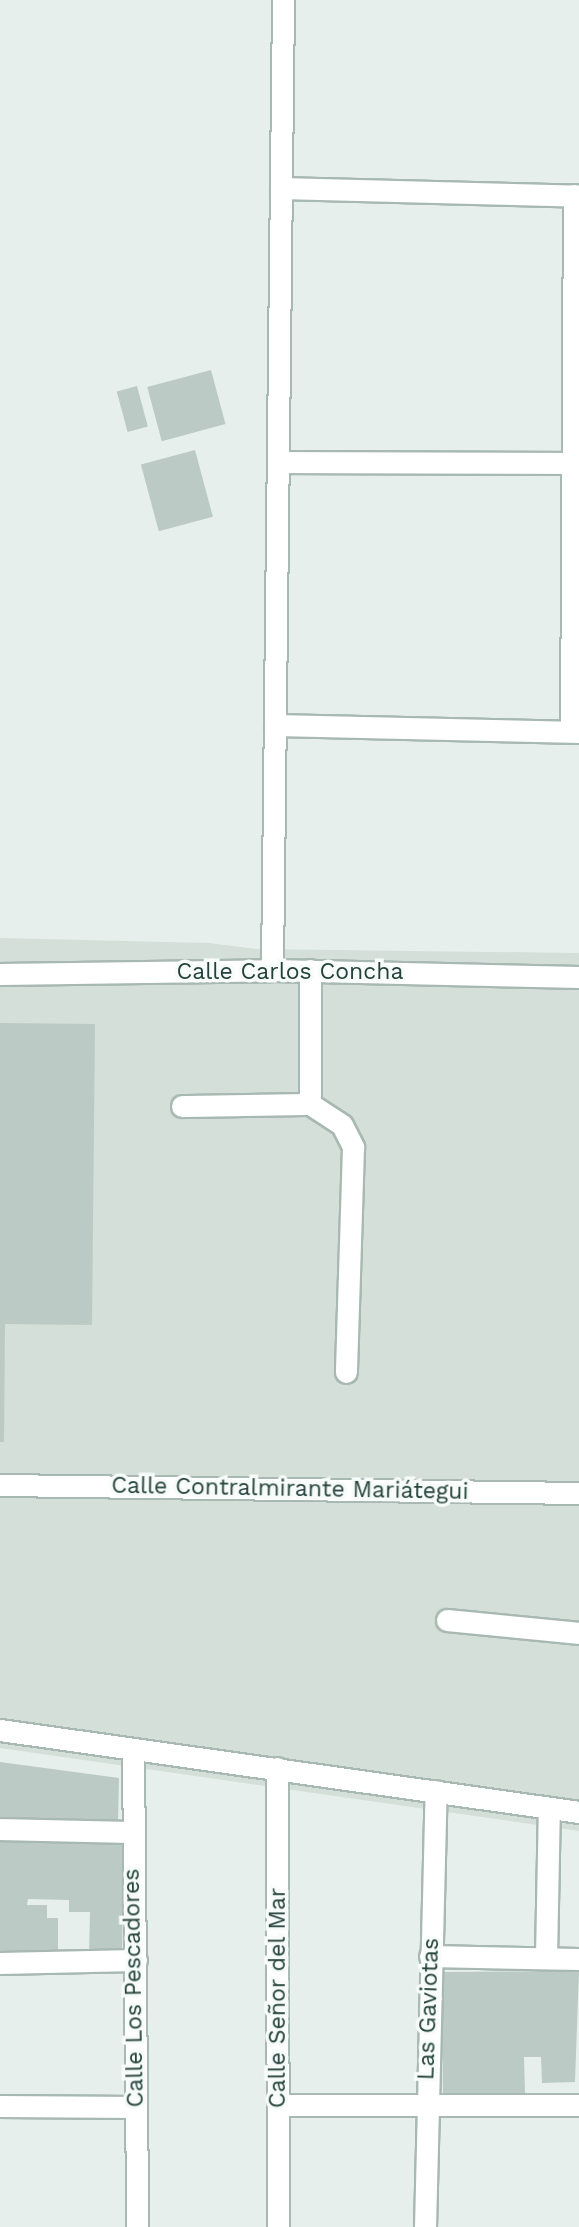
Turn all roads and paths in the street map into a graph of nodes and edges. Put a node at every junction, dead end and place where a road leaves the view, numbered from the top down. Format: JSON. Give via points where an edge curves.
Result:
{"nodes":[{"id":1,"x":283,"y":0,"type":"edge"},
{"id":2,"x":281,"y":188,"type":"junction"},
{"id":3,"x":576,"y":196,"type":"edge"},
{"id":4,"x":278,"y":462,"type":"junction"},
{"id":5,"x":573,"y":463,"type":"junction"},
{"id":6,"x":275,"y":725,"type":"junction"},
{"id":7,"x":575,"y":731,"type":"edge"},
{"id":8,"x":272,"y":970,"type":"junction"},
{"id":9,"x":310,"y":970,"type":"junction"},
{"id":10,"x":0,"y":974,"type":"edge"},
{"id":11,"x":579,"y":977,"type":"edge"},
{"id":12,"x":310,"y":1104,"type":"junction"},
{"id":13,"x":182,"y":1106,"type":"dead end"},
{"id":14,"x":346,"y":1372,"type":"dead end"},
{"id":15,"x":0,"y":1485,"type":"edge"},
{"id":16,"x":579,"y":1493,"type":"edge"},
{"id":17,"x":447,"y":1620,"type":"dead end"},
{"id":18,"x":579,"y":1633,"type":"edge"},
{"id":19,"x":0,"y":1730,"type":"edge"},
{"id":20,"x":133,"y":1749,"type":"junction"},
{"id":21,"x":278,"y":1769,"type":"junction"},
{"id":22,"x":436,"y":1791,"type":"junction"},
{"id":23,"x":549,"y":1808,"type":"junction"},
{"id":24,"x":579,"y":1812,"type":"edge"},
{"id":25,"x":0,"y":1829,"type":"edge"},
{"id":26,"x":132,"y":1832,"type":"junction"},
{"id":27,"x":430,"y":1955,"type":"junction"},
{"id":28,"x":545,"y":1958,"type":"junction"},
{"id":29,"x":579,"y":1959,"type":"edge"},
{"id":30,"x":136,"y":1960,"type":"junction"},
{"id":31,"x":0,"y":1963,"type":"edge"},
{"id":32,"x":278,"y":2105,"type":"junction"},
{"id":33,"x":579,"y":2105,"type":"edge"},
{"id":34,"x":0,"y":2106,"type":"edge"},
{"id":35,"x":426,"y":2106,"type":"junction"},
{"id":36,"x":136,"y":2107,"type":"junction"},
{"id":37,"x":137,"y":2227,"type":"edge"},
{"id":38,"x":278,"y":2227,"type":"edge"},
{"id":39,"x":425,"y":2227,"type":"edge"}],
"edges":[{"from":1,"to":2,"type":"street"},
{"from":2,"to":3,"type":"street"},
{"from":2,"to":4,"type":"street"},
{"from":3,"to":5,"type":"street"},
{"from":4,"to":5,"type":"street"},
{"from":4,"to":6,"type":"street"},
{"from":5,"to":7,"type":"street"},
{"from":6,"to":7,"type":"street"},
{"from":6,"to":8,"type":"street"},
{"from":8,"to":9,"type":"street","name":"Calle Carlos Concha"},
{"from":8,"to":10,"type":"street","name":"Calle Carlos Concha"},
{"from":9,"to":11,"type":"street","name":"Calle Carlos Concha"},
{"from":9,"to":12,"type":"street"},
{"from":12,"to":13,"type":"street"},
{"from":12,"to":14,"type":"street","via":[[342,1125],[353,1147]]},
{"from":15,"to":16,"type":"street","name":"Calle Contralmirante Mariátegui"},
{"from":17,"to":18,"type":"street"},
{"from":19,"to":20,"type":"street"},
{"from":20,"to":21,"type":"street"},
{"from":20,"to":26,"type":"street","name":"Calle Los Pescadores"},
{"from":21,"to":22,"type":"street"},
{"from":21,"to":32,"type":"street","name":"Calle Señor del Mar"},
{"from":22,"to":23,"type":"street"},
{"from":22,"to":27,"type":"street","name":"Las Gaviotas"},
{"from":23,"to":24,"type":"street"},
{"from":23,"to":28,"type":"street"},
{"from":25,"to":26,"type":"street"},
{"from":26,"to":30,"type":"street","name":"Calle Los Pescadores"},
{"from":27,"to":28,"type":"street"},
{"from":27,"to":35,"type":"street","name":"Las Gaviotas"},
{"from":28,"to":29,"type":"street"},
{"from":30,"to":31,"type":"street"},
{"from":30,"to":36,"type":"street","name":"Calle Los Pescadores"},
{"from":32,"to":35,"type":"street"},
{"from":32,"to":38,"type":"street","name":"Calle Señor del Mar"},
{"from":33,"to":35,"type":"street"},
{"from":34,"to":36,"type":"street"},
{"from":35,"to":39,"type":"street","name":"Las Gaviotas"},
{"from":36,"to":37,"type":"street","name":"Calle Los Pescadores"}]}
